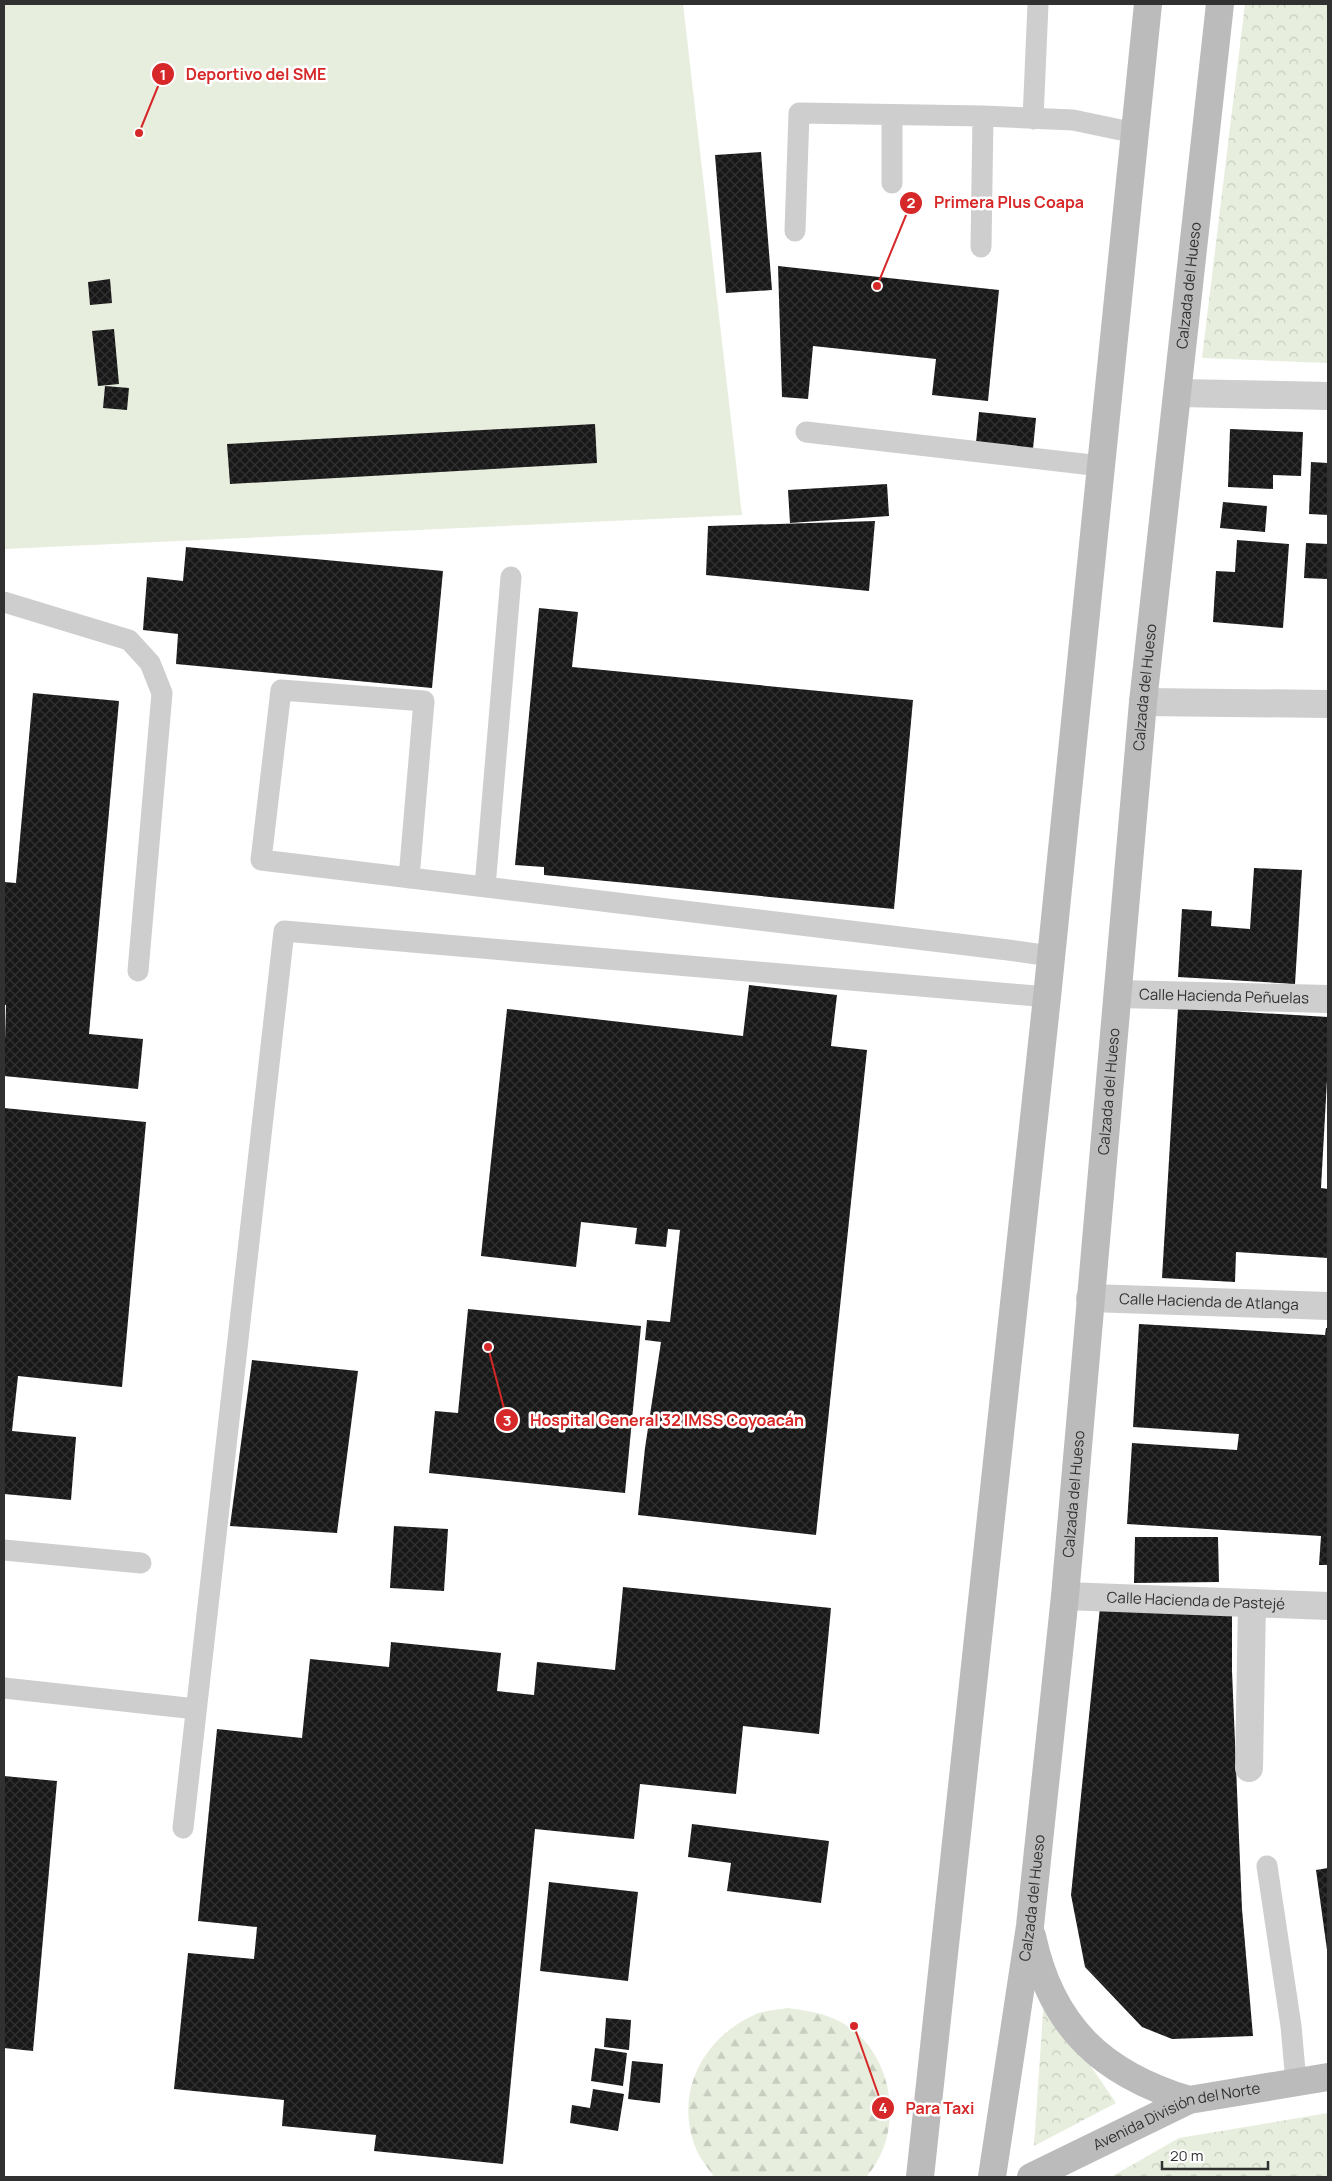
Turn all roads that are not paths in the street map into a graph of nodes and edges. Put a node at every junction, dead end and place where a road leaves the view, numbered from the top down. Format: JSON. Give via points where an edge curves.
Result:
{"nodes":[{"id":1,"x":1038,"y":4,"type":"edge"},
{"id":2,"x":1148,"y":4,"type":"edge"},
{"id":3,"x":1220,"y":4,"type":"edge"},
{"id":4,"x":892,"y":114,"type":"junction"},
{"id":5,"x":983,"y":116,"type":"junction"},
{"id":6,"x":1032,"y":119,"type":"junction"},
{"id":7,"x":1135,"y":133,"type":"junction"},
{"id":8,"x":892,"y":183,"type":"dead end"},
{"id":9,"x":795,"y":231,"type":"dead end"},
{"id":10,"x":981,"y":247,"type":"dead end"},
{"id":11,"x":1178,"y":393,"type":"junction"},
{"id":12,"x":1328,"y":396,"type":"edge"},
{"id":13,"x":806,"y":432,"type":"dead end"},
{"id":14,"x":1101,"y":466,"type":"junction"},
{"id":15,"x":511,"y":577,"type":"dead end"},
{"id":16,"x":4,"y":602,"type":"edge"},
{"id":17,"x":1144,"y":702,"type":"junction"},
{"id":18,"x":1328,"y":704,"type":"edge"},
{"id":19,"x":409,"y":878,"type":"junction"},
{"id":20,"x":485,"y":887,"type":"junction"},
{"id":21,"x":1051,"y":956,"type":"junction"},
{"id":22,"x":138,"y":971,"type":"dead end"},
{"id":23,"x":1119,"y":994,"type":"junction"},
{"id":24,"x":1047,"y":997,"type":"junction"},
{"id":25,"x":1328,"y":999,"type":"edge"},
{"id":26,"x":1090,"y":1298,"type":"junction"},
{"id":27,"x":1328,"y":1306,"type":"edge"},
{"id":28,"x":4,"y":1550,"type":"edge"},
{"id":29,"x":141,"y":1563,"type":"dead end"},
{"id":30,"x":1065,"y":1596,"type":"junction"},
{"id":31,"x":1252,"y":1603,"type":"junction"},
{"id":32,"x":1328,"y":1606,"type":"edge"},
{"id":33,"x":4,"y":1688,"type":"edge"},
{"id":34,"x":196,"y":1708,"type":"junction"},
{"id":35,"x":1250,"y":1768,"type":"dead end"},
{"id":36,"x":182,"y":1828,"type":"dead end"},
{"id":37,"x":1267,"y":1866,"type":"dead end"},
{"id":38,"x":1030,"y":1926,"type":"junction"},
{"id":39,"x":1328,"y":2077,"type":"edge"},
{"id":40,"x":1296,"y":2082,"type":"junction"},
{"id":41,"x":1188,"y":2100,"type":"junction"},
{"id":42,"x":920,"y":2177,"type":"edge"},
{"id":43,"x":992,"y":2177,"type":"edge"},
{"id":44,"x":1032,"y":2177,"type":"edge"}],
"edges":[{"from":1,"to":6,"type":"lane"},
{"from":2,"to":7,"type":"main road"},
{"from":3,"to":11,"type":"main road","name":"Calzada del Hueso"},
{"from":4,"to":5,"type":"lane"},
{"from":4,"to":8,"type":"lane"},
{"from":4,"to":9,"type":"lane","via":[[799,113]]},
{"from":5,"to":6,"type":"lane"},
{"from":5,"to":10,"type":"lane"},
{"from":6,"to":7,"type":"lane","via":[[1073,120]]},
{"from":7,"to":14,"type":"main road"},
{"from":11,"to":12,"type":"street"},
{"from":11,"to":17,"type":"main road","name":"Calzada del Hueso"},
{"from":13,"to":14,"type":"lane"},
{"from":14,"to":21,"type":"main road"},
{"from":15,"to":20,"type":"lane"},
{"from":16,"to":22,"type":"lane","via":[[129,640],[150,663],[162,693]]},
{"from":17,"to":18,"type":"street"},
{"from":17,"to":23,"type":"main road","name":"Calzada del Hueso"},
{"from":19,"to":19,"type":"lane","via":[[424,701],[281,690],[261,860]]},
{"from":19,"to":20,"type":"lane"},
{"from":20,"to":21,"type":"lane"},
{"from":21,"to":24,"type":"main road"},
{"from":23,"to":25,"type":"street","name":"Calle Hacienda Peñuelas"},
{"from":23,"to":26,"type":"main road","name":"Calzada del Hueso"},
{"from":24,"to":34,"type":"lane","via":[[284,931]]},
{"from":24,"to":42,"type":"main road"},
{"from":26,"to":27,"type":"street","name":"Calle Hacienda de Atlanga"},
{"from":26,"to":30,"type":"main road","name":"Calzada del Hueso"},
{"from":28,"to":29,"type":"lane"},
{"from":30,"to":31,"type":"street","name":"Calle Hacienda de Pastejé"},
{"from":30,"to":38,"type":"main road","name":"Calzada del Hueso"},
{"from":31,"to":32,"type":"street","name":"Calle Hacienda de Pastejé"},
{"from":31,"to":35,"type":"street"},
{"from":33,"to":34,"type":"lane"},
{"from":34,"to":36,"type":"lane"},
{"from":37,"to":40,"type":"lane"},
{"from":38,"to":41,"type":"main road","via":[[1037,1958],[1049,1989],[1087,2044],[1108,2064],[1133,2080]]},
{"from":38,"to":43,"type":"main road","name":"Calzada del Hueso"},
{"from":39,"to":40,"type":"main road","name":"Avenida División del Norte"},
{"from":40,"to":41,"type":"main road","name":"Avenida División del Norte"},
{"from":41,"to":44,"type":"main road","name":"Avenida División del Norte"}]}
